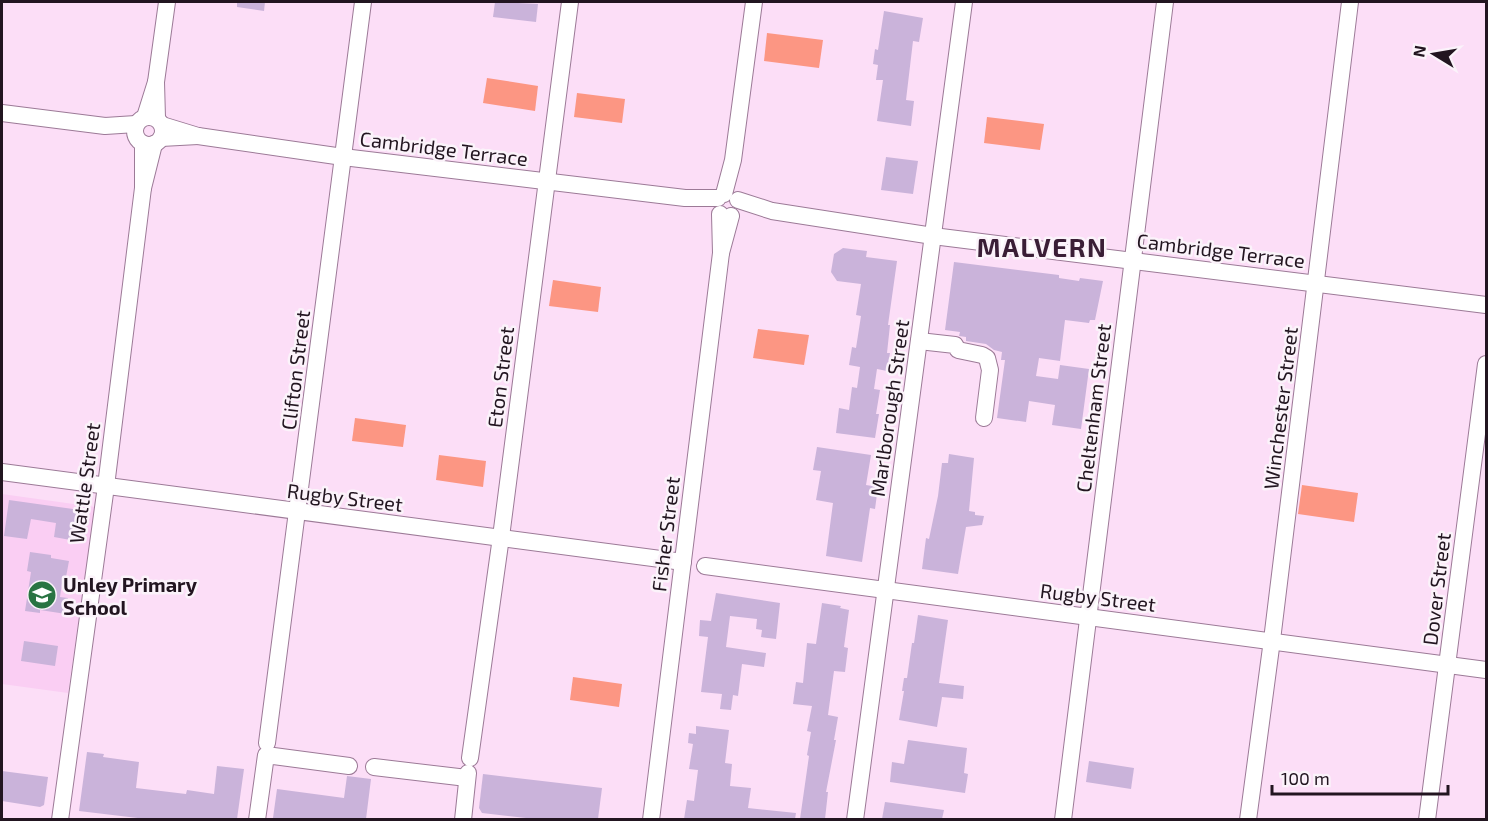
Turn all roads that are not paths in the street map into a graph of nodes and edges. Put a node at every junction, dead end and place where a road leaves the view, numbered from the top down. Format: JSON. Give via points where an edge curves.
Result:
{"nodes":[{"id":1,"x":167,"y":2,"type":"edge"},
{"id":2,"x":363,"y":2,"type":"edge"},
{"id":3,"x":570,"y":2,"type":"edge"},
{"id":4,"x":754,"y":2,"type":"edge"},
{"id":5,"x":964,"y":2,"type":"edge"},
{"id":6,"x":1165,"y":2,"type":"edge"},
{"id":7,"x":1350,"y":2,"type":"edge"},
{"id":8,"x":2,"y":113,"type":"edge"},
{"id":9,"x":149,"y":131,"type":"junction"},
{"id":10,"x":343,"y":157,"type":"junction"},
{"id":11,"x":546,"y":181,"type":"junction"},
{"id":12,"x":727,"y":205,"type":"junction"},
{"id":13,"x":933,"y":236,"type":"junction"},
{"id":14,"x":1133,"y":261,"type":"junction"},
{"id":15,"x":1316,"y":283,"type":"junction"},
{"id":16,"x":1486,"y":305,"type":"edge"},
{"id":17,"x":919,"y":341,"type":"junction"},
{"id":18,"x":1486,"y":364,"type":"edge"},
{"id":19,"x":984,"y":418,"type":"dead end"},
{"id":20,"x":2,"y":472,"type":"edge"},
{"id":21,"x":106,"y":486,"type":"junction"},
{"id":22,"x":298,"y":513,"type":"junction"},
{"id":23,"x":501,"y":537,"type":"junction"},
{"id":24,"x":683,"y":562,"type":"junction"},
{"id":25,"x":705,"y":566,"type":"dead end"},
{"id":26,"x":885,"y":591,"type":"junction"},
{"id":27,"x":1089,"y":617,"type":"junction"},
{"id":28,"x":1272,"y":640,"type":"junction"},
{"id":29,"x":1447,"y":665,"type":"junction"},
{"id":30,"x":1486,"y":670,"type":"edge"},
{"id":31,"x":266,"y":749,"type":"junction"},
{"id":32,"x":349,"y":766,"type":"dead end"},
{"id":33,"x":374,"y":767,"type":"dead end"},
{"id":34,"x":468,"y":770,"type":"junction"},
{"id":35,"x":60,"y":819,"type":"edge"},
{"id":36,"x":257,"y":819,"type":"edge"},
{"id":37,"x":463,"y":819,"type":"edge"},
{"id":38,"x":651,"y":819,"type":"edge"},
{"id":39,"x":855,"y":819,"type":"edge"},
{"id":40,"x":1064,"y":819,"type":"edge"},
{"id":41,"x":1248,"y":819,"type":"edge"},
{"id":42,"x":1427,"y":819,"type":"edge"}],
"edges":[{"from":1,"to":9,"type":"street","name":"Wattle Street"},
{"from":2,"to":10,"type":"street","name":"Clifton Street"},
{"from":3,"to":11,"type":"street","name":"Eton Street"},
{"from":4,"to":12,"type":"street","name":"Fisher Street"},
{"from":5,"to":13,"type":"street","name":"Marlborough Street"},
{"from":6,"to":14,"type":"street","name":"Cheltenham Street"},
{"from":7,"to":15,"type":"street","name":"Winchester Street"},
{"from":8,"to":9,"type":"street","name":"Cambridge Terrace"},
{"from":9,"to":10,"type":"street","name":"Cambridge Terrace"},
{"from":9,"to":21,"type":"street","name":"Wattle Street"},
{"from":10,"to":11,"type":"street","name":"Cambridge Terrace"},
{"from":10,"to":22,"type":"street","name":"Clifton Street"},
{"from":11,"to":12,"type":"street","name":"Cambridge Terrace"},
{"from":11,"to":23,"type":"street","name":"Eton Street"},
{"from":12,"to":13,"type":"street","name":"Cambridge Terrace"},
{"from":12,"to":24,"type":"street","name":"Fisher Street"},
{"from":13,"to":14,"type":"street","name":"Cambridge Terrace"},
{"from":13,"to":17,"type":"street","name":"Marlborough Street"},
{"from":14,"to":15,"type":"street","name":"Cambridge Terrace"},
{"from":14,"to":27,"type":"street","name":"Cheltenham Street"},
{"from":15,"to":16,"type":"street","name":"Cambridge Terrace"},
{"from":15,"to":28,"type":"street","name":"Winchester Street"},
{"from":17,"to":19,"type":"street","via":[[955,345],[958,350],[987,358],[990,370]]},
{"from":17,"to":26,"type":"street","name":"Marlborough Street"},
{"from":18,"to":29,"type":"street","name":"Dover Street"},
{"from":20,"to":21,"type":"street","name":"Rugby Street"},
{"from":21,"to":22,"type":"street","name":"Rugby Street"},
{"from":21,"to":35,"type":"street","name":"Wattle Street"},
{"from":22,"to":23,"type":"street","name":"Rugby Street"},
{"from":22,"to":31,"type":"street","name":"Clifton Street"},
{"from":23,"to":24,"type":"street","name":"Rugby Street"},
{"from":23,"to":34,"type":"street","name":"Eton Street"},
{"from":24,"to":38,"type":"street","name":"Fisher Street"},
{"from":25,"to":26,"type":"street","name":"Rugby Street"},
{"from":26,"to":27,"type":"street","name":"Rugby Street"},
{"from":26,"to":39,"type":"street","name":"Marlborough Street"},
{"from":27,"to":28,"type":"street","name":"Rugby Street"},
{"from":27,"to":40,"type":"street","name":"Cheltenham Street"},
{"from":28,"to":29,"type":"street","name":"Rugby Street"},
{"from":28,"to":41,"type":"street","name":"Winchester Street"},
{"from":29,"to":30,"type":"street","name":"Rugby Street"},
{"from":29,"to":42,"type":"street","name":"Dover Street"},
{"from":31,"to":32,"type":"street"},
{"from":31,"to":36,"type":"street","name":"Clifton Street"},
{"from":33,"to":34,"type":"street"},
{"from":34,"to":37,"type":"street","name":"Eton Street"}]}
